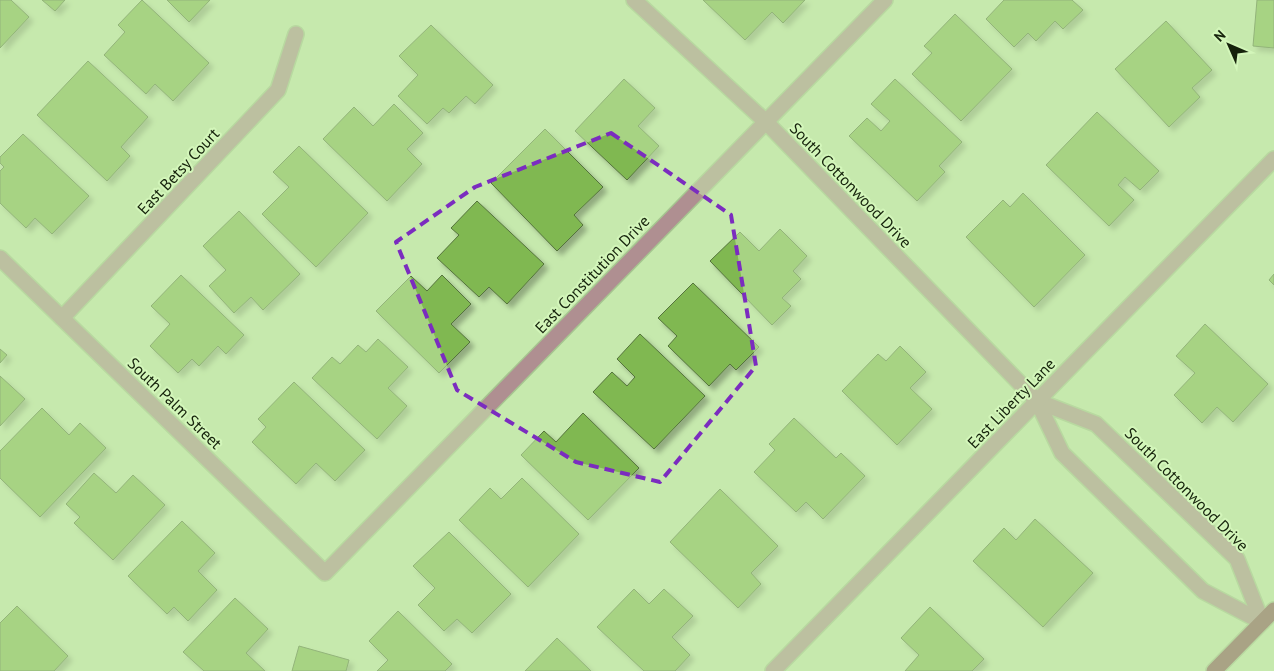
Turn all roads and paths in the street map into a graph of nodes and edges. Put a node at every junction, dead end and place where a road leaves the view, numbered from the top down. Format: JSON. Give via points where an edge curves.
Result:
{"nodes":[{"id":1,"x":634,"y":0,"type":"edge"},
{"id":2,"x":885,"y":0,"type":"edge"},
{"id":3,"x":296,"y":34,"type":"dead end"},
{"id":4,"x":766,"y":122,"type":"junction"},
{"id":5,"x":1274,"y":159,"type":"edge"},
{"id":6,"x":0,"y":258,"type":"edge"},
{"id":7,"x":62,"y":318,"type":"junction"},
{"id":8,"x":1037,"y":401,"type":"junction"},
{"id":9,"x":324,"y":573,"type":"joint"},
{"id":10,"x":1274,"y":610,"type":"edge"},
{"id":11,"x":1262,"y":622,"type":"junction"},
{"id":12,"x":773,"y":671,"type":"edge"},
{"id":13,"x":1214,"y":671,"type":"edge"}],
"edges":[{"from":1,"to":4,"type":"street","name":"South Cottonwood Drive"},
{"from":2,"to":4,"type":"street","name":"East Constitution Drive"},
{"from":3,"to":7,"type":"street","name":"East Betsy Court","via":[[278,90]]},
{"from":4,"to":8,"type":"street","name":"South Cottonwood Drive"},
{"from":4,"to":9,"type":"street","name":"East Constitution Drive"},
{"from":5,"to":8,"type":"street","name":"East Liberty Lane"},
{"from":6,"to":7,"type":"street","name":"South Palm Street"},
{"from":7,"to":9,"type":"street","name":"South Palm Street"},
{"from":8,"to":11,"type":"street","name":"South Cottonwood Drive","via":[[1062,453],[1203,591]]},
{"from":8,"to":11,"type":"street","name":"South Cottonwood Drive","via":[[1096,424],[1236,559]]},
{"from":8,"to":12,"type":"street","name":"East Liberty Lane"},
{"from":10,"to":11,"type":"main road"},
{"from":11,"to":13,"type":"main road"}]}
